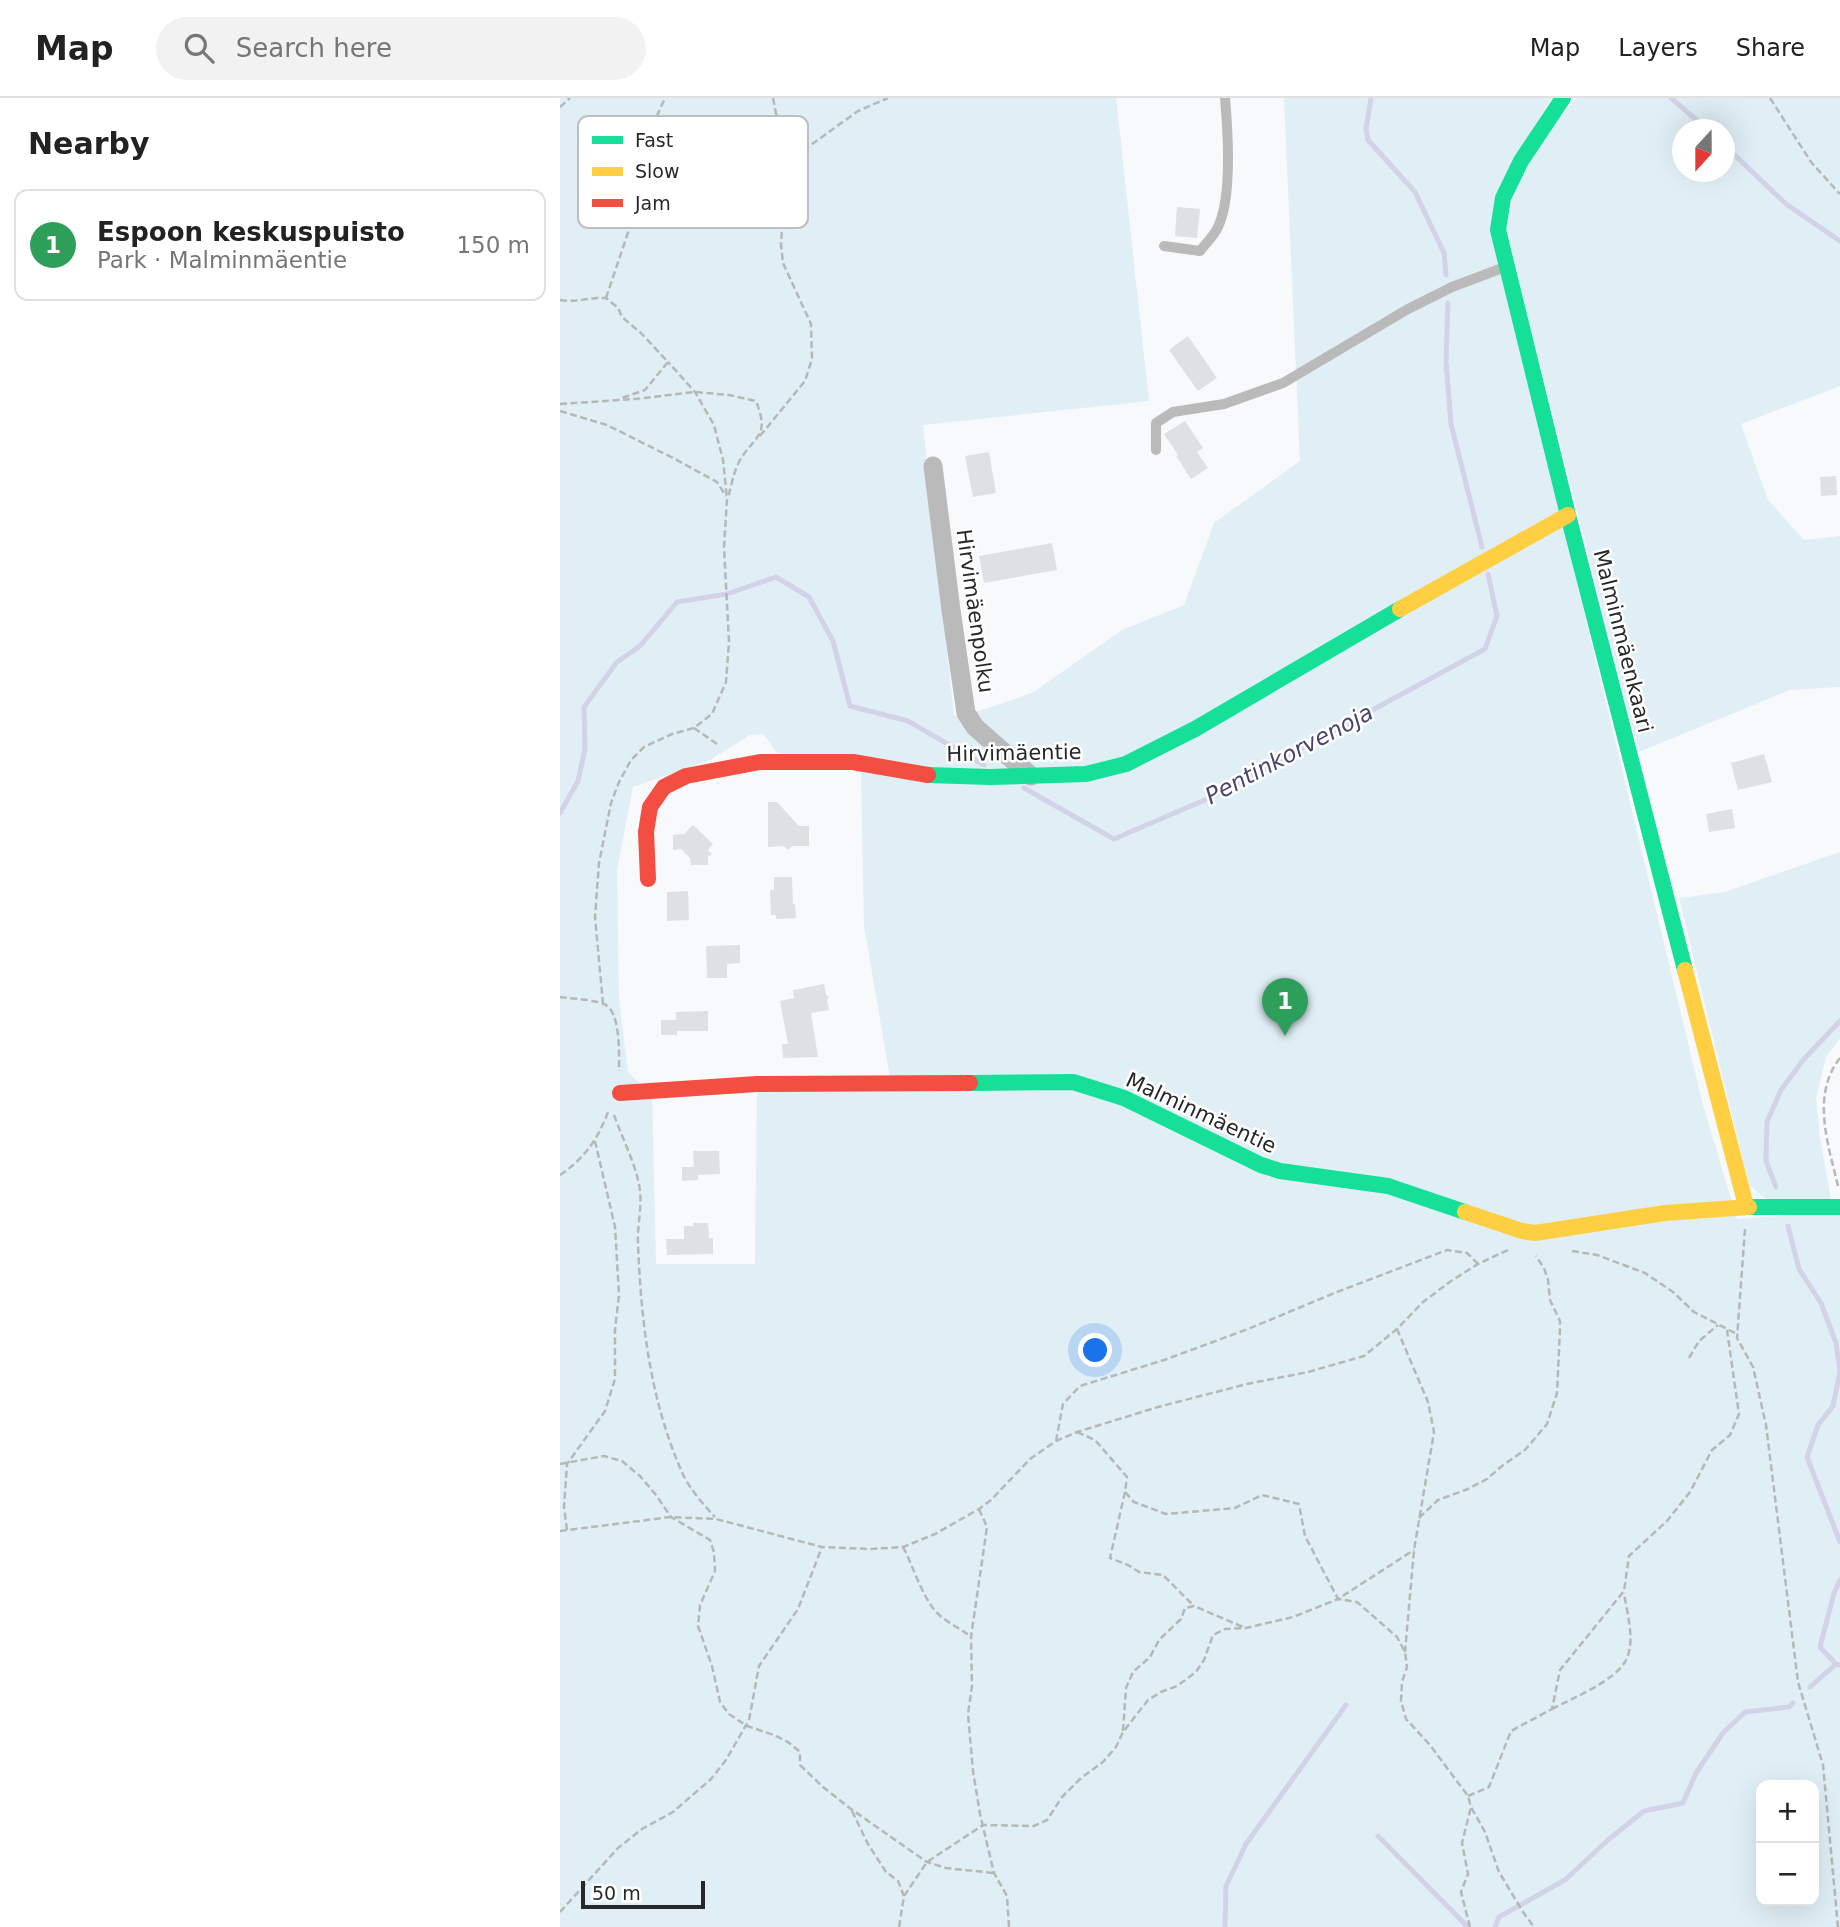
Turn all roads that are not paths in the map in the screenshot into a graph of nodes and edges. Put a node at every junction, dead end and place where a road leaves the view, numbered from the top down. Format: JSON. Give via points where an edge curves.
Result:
{"nodes":[{"id":1,"x":1225,"y":98,"type":"edge"},
{"id":2,"x":1563,"y":98,"type":"edge"},
{"id":3,"x":1164,"y":246,"type":"dead end"},
{"id":4,"x":1507,"y":266,"type":"junction"},
{"id":5,"x":1156,"y":450,"type":"dead end"},
{"id":6,"x":933,"y":466,"type":"dead end"},
{"id":7,"x":1568,"y":515,"type":"junction"},
{"id":8,"x":1031,"y":776,"type":"junction"},
{"id":9,"x":648,"y":879,"type":"dead end"},
{"id":10,"x":615,"y":1099,"type":"road end"},
{"id":11,"x":1746,"y":1206,"type":"junction"},
{"id":12,"x":1840,"y":1207,"type":"edge"}],
"edges":[{"from":1,"to":3,"type":"lane","via":[[1228,165],[1217,229],[1200,251]]},
{"from":2,"to":4,"type":"street","name":"Malminmäenkaari","via":[[1521,161],[1503,198],[1498,230]]},
{"from":4,"to":5,"type":"lane","via":[[1452,286],[1283,383],[1224,404],[1173,412],[1156,423]]},
{"from":4,"to":7,"type":"street","name":"Malminmäenkaari"},
{"from":6,"to":8,"type":"street","name":"Hirvimäenpolku","via":[[966,713],[975,727]]},
{"from":7,"to":8,"type":"street","name":"Hirvimäentie","via":[[1126,764],[1086,775]]},
{"from":7,"to":11,"type":"street","name":"Malminmäenkaari"},
{"from":8,"to":9,"type":"street","name":"Hirvimäentie","via":[[931,775],[853,762],[760,762],[686,776],[664,787],[650,807]]},
{"from":10,"to":11,"type":"street","name":"Malminmäentie","via":[[757,1084],[1073,1082],[1124,1098],[1261,1165],[1388,1186],[1510,1228],[1532,1240],[1617,1218]]},
{"from":11,"to":12,"type":"street","name":"Malminmäentie"}]}
